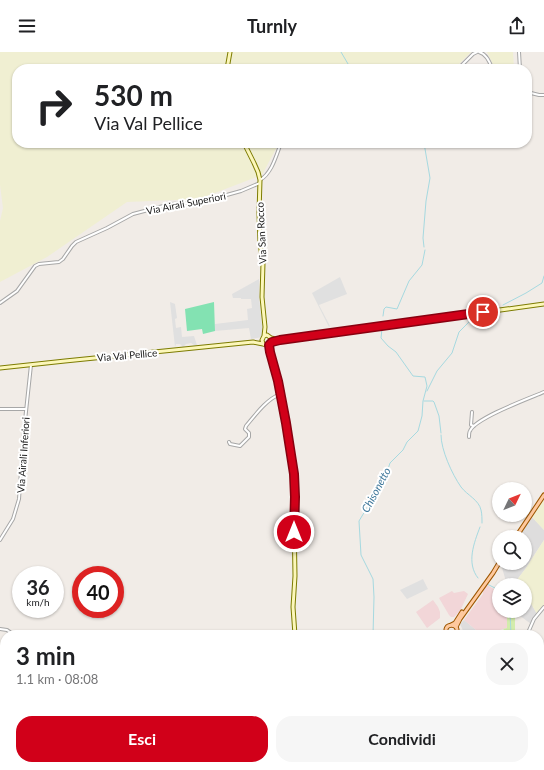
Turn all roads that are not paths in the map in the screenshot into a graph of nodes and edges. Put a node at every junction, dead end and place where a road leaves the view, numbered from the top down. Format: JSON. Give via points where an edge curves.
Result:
{"nodes":[{"id":1,"x":230,"y":52,"type":"edge"},
{"id":2,"x":478,"y":52,"type":"edge"},
{"id":3,"x":518,"y":52,"type":"edge"},
{"id":4,"x":229,"y":64,"type":"edge"},
{"id":5,"x":463,"y":64,"type":"edge"},
{"id":6,"x":490,"y":64,"type":"edge"},
{"id":7,"x":519,"y":64,"type":"edge"},
{"id":8,"x":532,"y":93,"type":"edge"},
{"id":9,"x":544,"y":95,"type":"edge"},
{"id":10,"x":246,"y":148,"type":"edge"},
{"id":11,"x":279,"y":148,"type":"edge"},
{"id":12,"x":260,"y":182,"type":"junction"},
{"id":13,"x":0,"y":303,"type":"edge"},
{"id":14,"x":544,"y":304,"type":"edge"},
{"id":15,"x":265,"y":327,"type":"junction"},
{"id":16,"x":264,"y":337,"type":"junction"},
{"id":17,"x":268,"y":341,"type":"junction"},
{"id":18,"x":254,"y":342,"type":"junction"},
{"id":19,"x":31,"y":365,"type":"junction"},
{"id":20,"x":0,"y":368,"type":"edge"},
{"id":21,"x":544,"y":392,"type":"edge"},
{"id":22,"x":280,"y":394,"type":"junction"},
{"id":23,"x":0,"y":409,"type":"edge"},
{"id":24,"x":26,"y":409,"type":"junction"},
{"id":25,"x":472,"y":412,"type":"dead end"},
{"id":26,"x":474,"y":426,"type":"junction"},
{"id":27,"x":469,"y":437,"type":"dead end"},
{"id":28,"x":229,"y":442,"type":"dead end"},
{"id":29,"x":544,"y":495,"type":"edge"},
{"id":30,"x":521,"y":530,"type":"edge"},
{"id":31,"x":0,"y":540,"type":"edge"},
{"id":32,"x":494,"y":570,"type":"edge"},
{"id":33,"x":494,"y":570,"type":"edge"},
{"id":34,"x":544,"y":607,"type":"edge"},
{"id":35,"x":452,"y":625,"type":"junction"},
{"id":36,"x":456,"y":627,"type":"junction"},
{"id":37,"x":295,"y":630,"type":"edge"},
{"id":38,"x":447,"y":630,"type":"edge"},
{"id":39,"x":457,"y":630,"type":"edge"},
{"id":40,"x":529,"y":630,"type":"edge"}],
"edges":[{"from":1,"to":4,"type":"street"},
{"from":2,"to":5,"type":"street"},
{"from":2,"to":6,"type":"street","via":[[483,53]]},
{"from":3,"to":7,"type":"street"},
{"from":8,"to":9,"type":"street"},
{"from":10,"to":12,"type":"street","name":"Via San Rocco"},
{"from":11,"to":12,"type":"street","via":[[270,170]]},
{"from":12,"to":13,"type":"street","name":"Via Airali Superiori","via":[[241,191],[205,201],[171,204],[133,214],[76,242],[59,262],[35,266],[17,291]]},
{"from":12,"to":15,"type":"street","name":"Via San Rocco","via":[[259,213]]},
{"from":14,"to":17,"type":"street"},
{"from":15,"to":16,"type":"street","name":"Via San Rocco"},
{"from":15,"to":17,"type":"street","name":"Via San Rocco"},
{"from":16,"to":17,"type":"street"},
{"from":16,"to":17,"type":"street","name":"Via San Rocco","via":[[262,341]]},
{"from":16,"to":18,"type":"street"},
{"from":17,"to":18,"type":"street"},
{"from":17,"to":22,"type":"street"},
{"from":18,"to":19,"type":"street","name":"Via Val Pellice"},
{"from":19,"to":20,"type":"street","name":"Via Val Pellice"},
{"from":19,"to":24,"type":"street","name":"Via Airali Inferiori"},
{"from":21,"to":26,"type":"street","via":[[497,411]]},
{"from":22,"to":28,"type":"street","via":[[263,406],[246,426],[249,437],[245,442],[240,446]]},
{"from":22,"to":37,"type":"street","via":[[294,474]]},
{"from":23,"to":24,"type":"street"},
{"from":24,"to":31,"type":"street","name":"Via Airali Inferiori","via":[[19,499],[12,519]]},
{"from":25,"to":26,"type":"street","via":[[471,425]]},
{"from":26,"to":27,"type":"street"},
{"from":29,"to":30,"type":"main road"},
{"from":32,"to":35,"type":"main road"},
{"from":33,"to":36,"type":"main road"},
{"from":34,"to":40,"type":"street"},
{"from":35,"to":36,"type":"main road"},
{"from":35,"to":38,"type":"main road"},
{"from":36,"to":39,"type":"main road"}]}
